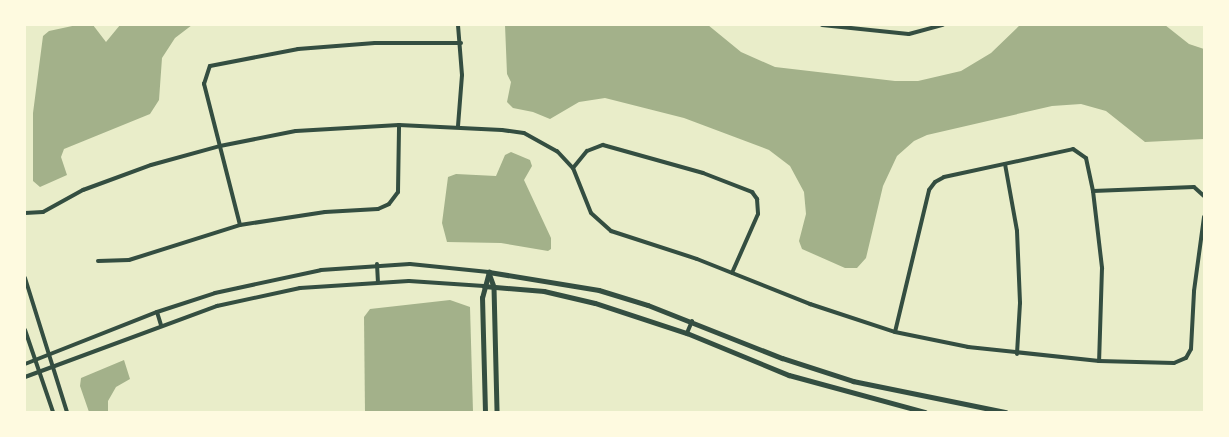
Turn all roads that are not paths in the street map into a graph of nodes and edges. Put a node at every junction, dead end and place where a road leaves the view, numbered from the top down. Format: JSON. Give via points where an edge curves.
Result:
{"nodes":[{"id":1,"x":458,"y":25,"type":"edge"},
{"id":2,"x":822,"y":25,"type":"edge"},
{"id":3,"x":943,"y":25,"type":"edge"},
{"id":4,"x":461,"y":43,"type":"junction"},
{"id":5,"x":399,"y":125,"type":"junction"},
{"id":6,"x":458,"y":126,"type":"junction"},
{"id":7,"x":220,"y":146,"type":"junction"},
{"id":8,"x":1005,"y":164,"type":"junction"},
{"id":9,"x":573,"y":168,"type":"junction"},
{"id":10,"x":1093,"y":191,"type":"junction"},
{"id":11,"x":1204,"y":196,"type":"edge"},
{"id":12,"x":25,"y":213,"type":"edge"},
{"id":13,"x":1204,"y":217,"type":"edge"},
{"id":14,"x":240,"y":225,"type":"junction"},
{"id":15,"x":98,"y":261,"type":"dead end"},
{"id":16,"x":377,"y":264,"type":"junction"},
{"id":17,"x":489,"y":272,"type":"junction"},
{"id":18,"x":732,"y":273,"type":"junction"},
{"id":19,"x":25,"y":278,"type":"edge"},
{"id":20,"x":378,"y":282,"type":"junction"},
{"id":21,"x":251,"y":285,"type":"junction"},
{"id":22,"x":484,"y":286,"type":"junction"},
{"id":23,"x":494,"y":288,"type":"junction"},
{"id":24,"x":255,"y":297,"type":"junction"},
{"id":25,"x":157,"y":312,"type":"junction"},
{"id":26,"x":692,"y":321,"type":"junction"},
{"id":27,"x":161,"y":325,"type":"junction"},
{"id":28,"x":25,"y":330,"type":"edge"},
{"id":29,"x":895,"y":332,"type":"junction"},
{"id":30,"x":686,"y":333,"type":"junction"},
{"id":31,"x":1017,"y":354,"type":"junction"},
{"id":32,"x":48,"y":356,"type":"junction"},
{"id":33,"x":36,"y":360,"type":"junction"},
{"id":34,"x":1099,"y":361,"type":"junction"},
{"id":35,"x":25,"y":364,"type":"edge"},
{"id":36,"x":52,"y":366,"type":"junction"},
{"id":37,"x":40,"y":370,"type":"junction"},
{"id":38,"x":25,"y":377,"type":"edge"},
{"id":39,"x":53,"y":412,"type":"edge"},
{"id":40,"x":66,"y":412,"type":"edge"},
{"id":41,"x":485,"y":412,"type":"edge"},
{"id":42,"x":497,"y":412,"type":"edge"},
{"id":43,"x":925,"y":412,"type":"edge"},
{"id":44,"x":1006,"y":412,"type":"edge"}],
"edges":[{"from":1,"to":4,"type":"street"},
{"from":2,"to":3,"type":"street","via":[[909,34]]},
{"from":4,"to":6,"type":"street"},
{"from":4,"to":7,"type":"street","via":[[375,43],[298,49],[210,66],[204,77]]},
{"from":5,"to":6,"type":"street"},
{"from":5,"to":7,"type":"street","via":[[296,131]]},
{"from":5,"to":14,"type":"street","via":[[398,192],[394,199],[378,209],[325,212]]},
{"from":6,"to":9,"type":"street","via":[[524,134],[544,141]]},
{"from":7,"to":12,"type":"street","via":[[151,165],[83,190],[43,212]]},
{"from":7,"to":14,"type":"street"},
{"from":8,"to":10,"type":"street","via":[[1063,151],[1080,152],[1086,158]]},
{"from":8,"to":29,"type":"street","via":[[944,177],[929,190]]},
{"from":8,"to":31,"type":"street","via":[[1016,231],[1020,303]]},
{"from":9,"to":18,"type":"street","via":[[591,213],[611,230]]},
{"from":9,"to":18,"type":"street","via":[[587,151],[603,145],[703,172],[752,192],[757,198],[758,214]]},
{"from":10,"to":11,"type":"street","via":[[1187,186],[1201,190]]},
{"from":10,"to":34,"type":"street","via":[[1102,268]]},
{"from":13,"to":34,"type":"street","via":[[1194,291],[1191,348],[1186,358],[1174,362]]},
{"from":14,"to":15,"type":"street","via":[[130,260]]},
{"from":16,"to":17,"type":"street"},
{"from":16,"to":20,"type":"street"},
{"from":16,"to":21,"type":"street","via":[[321,270]]},
{"from":17,"to":22,"type":"street"},
{"from":17,"to":23,"type":"street"},
{"from":17,"to":26,"type":"street","via":[[598,290]]},
{"from":18,"to":29,"type":"street"},
{"from":19,"to":32,"type":"street"},
{"from":20,"to":22,"type":"street","via":[[448,282]]},
{"from":20,"to":24,"type":"street","via":[[327,284]]},
{"from":21,"to":24,"type":"street"},
{"from":21,"to":25,"type":"street"},
{"from":22,"to":23,"type":"street"},
{"from":22,"to":41,"type":"street"},
{"from":23,"to":30,"type":"street","via":[[544,292],[595,303]]},
{"from":23,"to":42,"type":"street"},
{"from":24,"to":27,"type":"street"},
{"from":25,"to":27,"type":"street"},
{"from":25,"to":32,"type":"street"},
{"from":26,"to":30,"type":"street"},
{"from":26,"to":44,"type":"street","via":[[782,358],[853,381]]},
{"from":27,"to":36,"type":"street"},
{"from":28,"to":33,"type":"street"},
{"from":29,"to":31,"type":"street"},
{"from":30,"to":43,"type":"street","via":[[789,375]]},
{"from":31,"to":34,"type":"street"},
{"from":32,"to":33,"type":"street"},
{"from":32,"to":36,"type":"street"},
{"from":33,"to":35,"type":"street"},
{"from":33,"to":37,"type":"street"},
{"from":36,"to":37,"type":"street"},
{"from":36,"to":40,"type":"street"},
{"from":37,"to":38,"type":"street"},
{"from":37,"to":39,"type":"street"}]}
